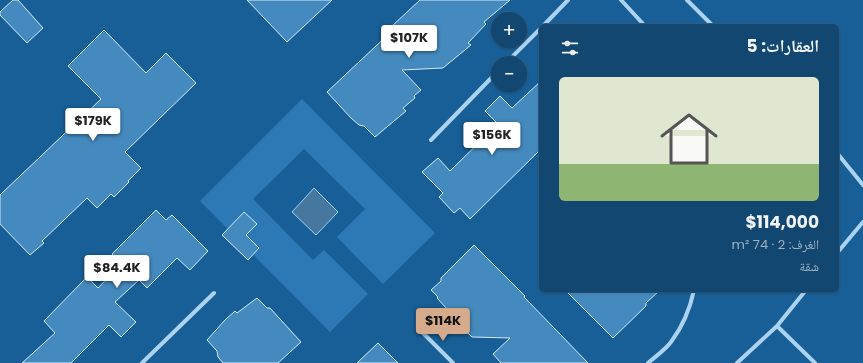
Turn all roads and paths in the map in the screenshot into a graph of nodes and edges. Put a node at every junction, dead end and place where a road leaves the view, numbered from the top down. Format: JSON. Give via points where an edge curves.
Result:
{"nodes":[{"id":1,"x":568,"y":0,"type":"edge"},
{"id":2,"x":621,"y":0,"type":"edge"},
{"id":3,"x":687,"y":0,"type":"edge"},
{"id":4,"x":545,"y":24,"type":"edge"},
{"id":5,"x":643,"y":24,"type":"edge"},
{"id":6,"x":711,"y":24,"type":"edge"},
{"id":7,"x":539,"y":30,"type":"edge"},
{"id":8,"x":513,"y":56,"type":"edge"},
{"id":9,"x":491,"y":79,"type":"edge"},
{"id":10,"x":431,"y":140,"type":"dead end"},
{"id":11,"x":839,"y":155,"type":"edge"},
{"id":12,"x":863,"y":184,"type":"edge"},
{"id":13,"x":863,"y":222,"type":"edge"},
{"id":14,"x":839,"y":251,"type":"edge"},
{"id":15,"x":694,"y":292,"type":"edge"},
{"id":16,"x":804,"y":292,"type":"edge"},
{"id":17,"x":214,"y":293,"type":"dead end"},
{"id":18,"x":777,"y":326,"type":"junction"},
{"id":19,"x":422,"y":332,"type":"dead end"},
{"id":20,"x":142,"y":363,"type":"edge"},
{"id":21,"x":453,"y":363,"type":"edge"},
{"id":22,"x":648,"y":363,"type":"edge"},
{"id":23,"x":737,"y":363,"type":"edge"},
{"id":24,"x":815,"y":363,"type":"edge"}],
"edges":[{"from":1,"to":4,"type":"street"},
{"from":2,"to":5,"type":"street"},
{"from":3,"to":6,"type":"street"},
{"from":7,"to":8,"type":"street"},
{"from":9,"to":10,"type":"street"},
{"from":11,"to":12,"type":"street"},
{"from":13,"to":14,"type":"street"},
{"from":15,"to":22,"type":"street","via":[[691,305],[670,343]]},
{"from":16,"to":18,"type":"street"},
{"from":17,"to":20,"type":"street"},
{"from":18,"to":23,"type":"street"},
{"from":18,"to":24,"type":"street"},
{"from":19,"to":21,"type":"street"}]}
